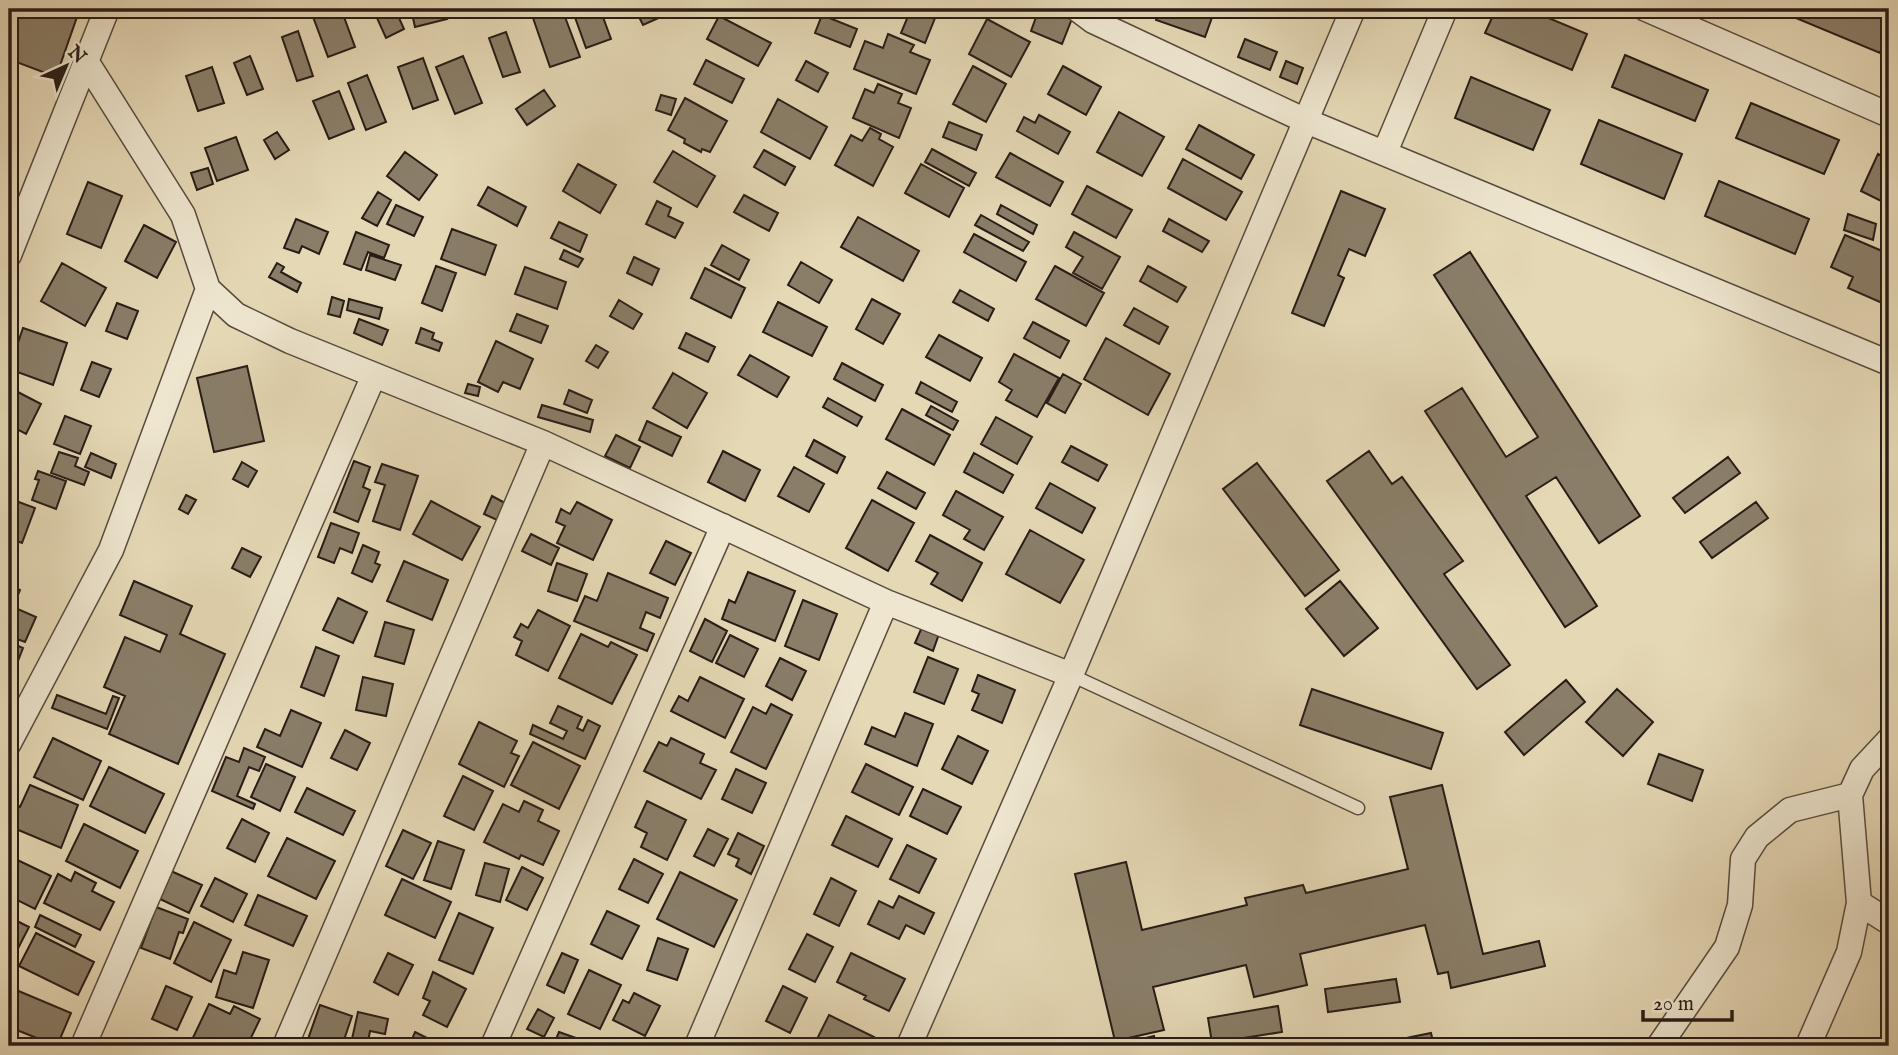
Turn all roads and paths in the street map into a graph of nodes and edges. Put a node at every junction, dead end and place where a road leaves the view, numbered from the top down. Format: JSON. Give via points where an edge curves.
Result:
{"nodes":[{"id":1,"x":107,"y":9,"type":"edge"},
{"id":2,"x":1077,"y":9,"type":"edge"},
{"id":3,"x":1353,"y":9,"type":"edge"},
{"id":4,"x":1445,"y":9,"type":"edge"},
{"id":5,"x":1646,"y":9,"type":"edge"},
{"id":6,"x":86,"y":61,"type":"junction"},
{"id":7,"x":1889,"y":115,"type":"edge"},
{"id":8,"x":1304,"y":120,"type":"junction"},
{"id":9,"x":1385,"y":152,"type":"junction"},
{"id":10,"x":9,"y":255,"type":"edge"},
{"id":11,"x":208,"y":289,"type":"junction"},
{"id":12,"x":1889,"y":363,"type":"edge"},
{"id":13,"x":374,"y":375,"type":"junction"},
{"id":14,"x":543,"y":443,"type":"junction"},
{"id":15,"x":723,"y":526,"type":"junction"},
{"id":16,"x":886,"y":602,"type":"junction"},
{"id":17,"x":1071,"y":675,"type":"junction"},
{"id":18,"x":1889,"y":740,"type":"edge"},
{"id":19,"x":9,"y":743,"type":"edge"},
{"id":20,"x":1850,"y":795,"type":"junction"},
{"id":21,"x":1358,"y":808,"type":"dead end"},
{"id":22,"x":1858,"y":903,"type":"junction"},
{"id":23,"x":1889,"y":922,"type":"edge"},
{"id":24,"x":83,"y":1046,"type":"edge"},
{"id":25,"x":285,"y":1046,"type":"edge"},
{"id":26,"x":493,"y":1046,"type":"edge"},
{"id":27,"x":697,"y":1046,"type":"edge"},
{"id":28,"x":909,"y":1046,"type":"edge"},
{"id":29,"x":1659,"y":1046,"type":"edge"},
{"id":30,"x":1808,"y":1046,"type":"edge"}],
"edges":[{"from":1,"to":6,"type":"street"},
{"from":2,"to":8,"type":"street","via":[[1093,21]]},
{"from":3,"to":8,"type":"street"},
{"from":4,"to":9,"type":"street"},
{"from":5,"to":7,"type":"street"},
{"from":6,"to":10,"type":"street"},
{"from":6,"to":11,"type":"street","via":[[183,215]]},
{"from":8,"to":9,"type":"street"},
{"from":8,"to":17,"type":"street"},
{"from":9,"to":12,"type":"street"},
{"from":11,"to":13,"type":"street","via":[[236,316]]},
{"from":11,"to":19,"type":"street","via":[[111,550]]},
{"from":13,"to":14,"type":"street"},
{"from":13,"to":24,"type":"street"},
{"from":14,"to":15,"type":"street"},
{"from":14,"to":25,"type":"street"},
{"from":15,"to":16,"type":"street"},
{"from":15,"to":26,"type":"street"},
{"from":16,"to":17,"type":"street"},
{"from":16,"to":27,"type":"street"},
{"from":17,"to":21,"type":"lane"},
{"from":17,"to":28,"type":"street"},
{"from":18,"to":20,"type":"street","via":[[1862,769]]},
{"from":20,"to":22,"type":"street"},
{"from":20,"to":29,"type":"street","via":[[1790,810],[1757,837],[1743,859],[1740,905],[1727,947]]},
{"from":22,"to":23,"type":"street"},
{"from":22,"to":30,"type":"street","via":[[1849,952]]}]}
